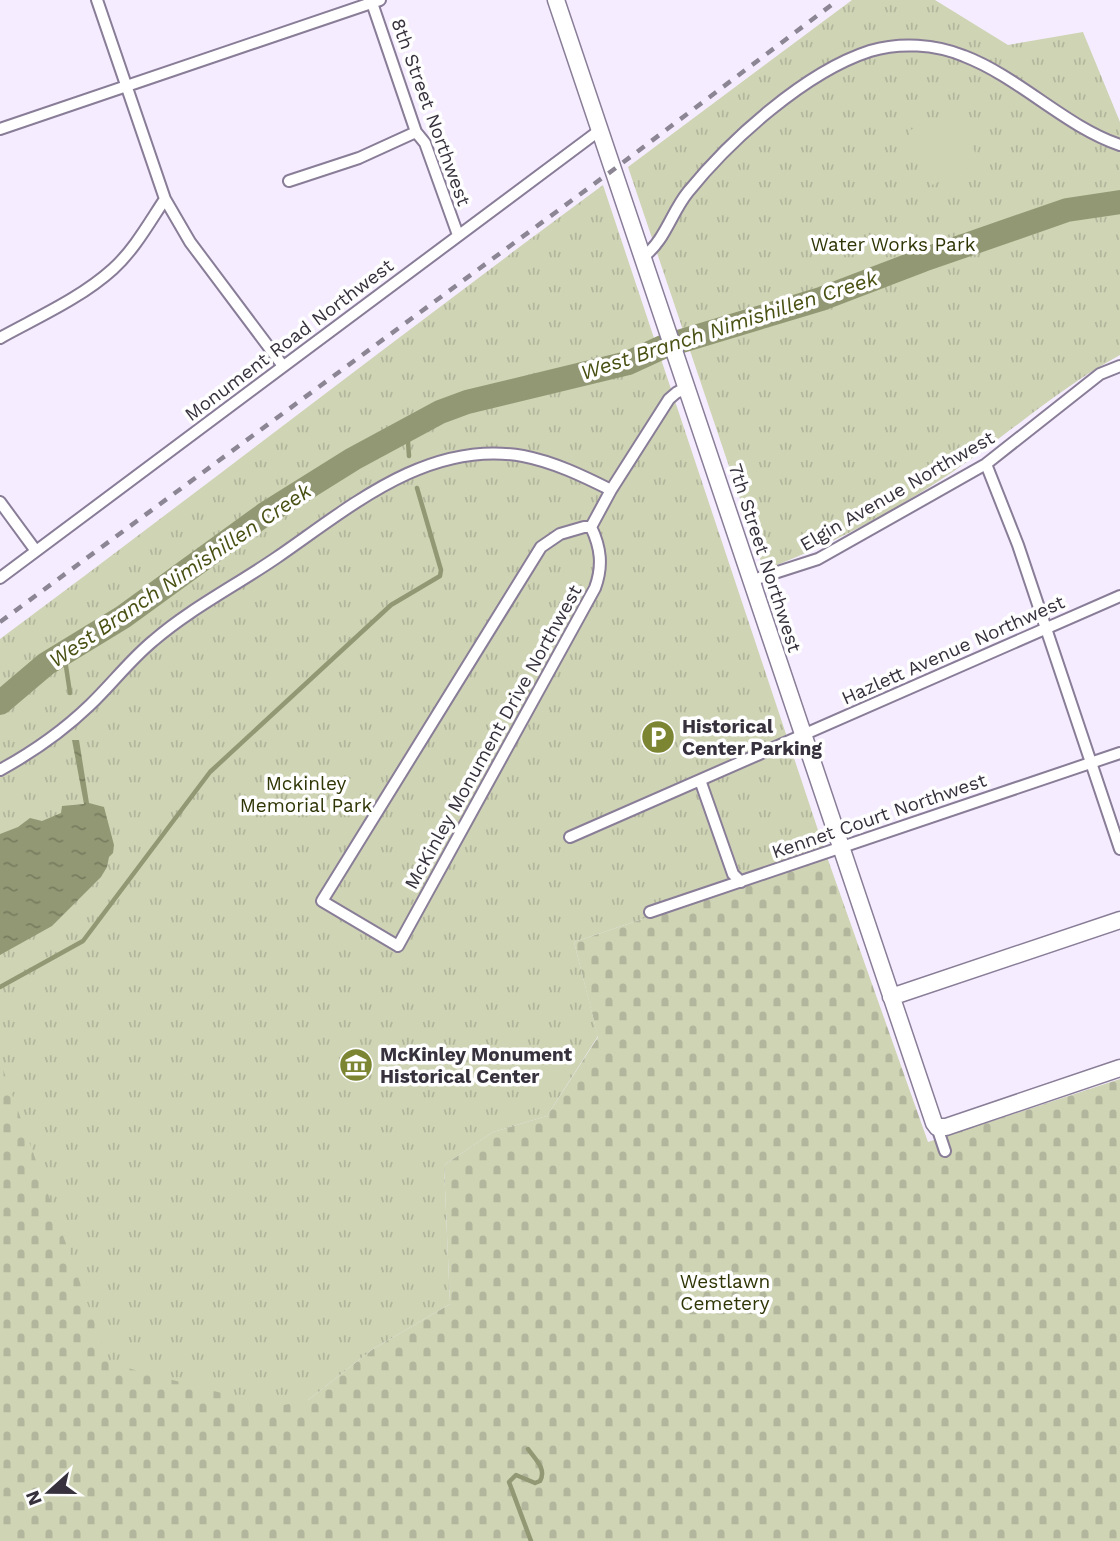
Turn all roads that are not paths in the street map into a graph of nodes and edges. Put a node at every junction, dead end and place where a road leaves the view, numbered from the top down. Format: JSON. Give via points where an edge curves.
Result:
{"nodes":[{"id":1,"x":97,"y":0,"type":"edge"},
{"id":2,"x":556,"y":0,"type":"edge"},
{"id":3,"x":375,"y":1,"type":"edge"},
{"id":4,"x":127,"y":86,"type":"junction"},
{"id":5,"x":0,"y":129,"type":"edge"},
{"id":6,"x":600,"y":130,"type":"junction"},
{"id":7,"x":416,"y":132,"type":"junction"},
{"id":8,"x":1120,"y":145,"type":"edge"},
{"id":9,"x":289,"y":181,"type":"dead end"},
{"id":10,"x":165,"y":199,"type":"junction"},
{"id":11,"x":458,"y":235,"type":"junction"},
{"id":12,"x":643,"y":257,"type":"junction"},
{"id":13,"x":0,"y":338,"type":"edge"},
{"id":14,"x":283,"y":366,"type":"junction"},
{"id":15,"x":1120,"y":366,"type":"edge"},
{"id":16,"x":686,"y":381,"type":"junction"},
{"id":17,"x":986,"y":464,"type":"junction"},
{"id":18,"x":611,"y":490,"type":"junction"},
{"id":19,"x":0,"y":502,"type":"edge"},
{"id":20,"x":592,"y":527,"type":"junction"},
{"id":21,"x":36,"y":551,"type":"junction"},
{"id":22,"x":0,"y":578,"type":"edge"},
{"id":23,"x":750,"y":581,"type":"junction"},
{"id":24,"x":1120,"y":596,"type":"edge"},
{"id":25,"x":1046,"y":629,"type":"junction"},
{"id":26,"x":802,"y":736,"type":"junction"},
{"id":27,"x":1120,"y":753,"type":"edge"},
{"id":28,"x":1091,"y":762,"type":"junction"},
{"id":29,"x":0,"y":770,"type":"edge"},
{"id":30,"x":700,"y":780,"type":"junction"},
{"id":31,"x":570,"y":837,"type":"dead end"},
{"id":32,"x":841,"y":846,"type":"junction"},
{"id":33,"x":1120,"y":849,"type":"edge"},
{"id":34,"x":741,"y":882,"type":"junction"},
{"id":35,"x":649,"y":912,"type":"dead end"},
{"id":36,"x":1120,"y":920,"type":"edge"},
{"id":37,"x":891,"y":997,"type":"junction"},
{"id":38,"x":1120,"y":1068,"type":"edge"},
{"id":39,"x":937,"y":1127,"type":"junction"},
{"id":40,"x":945,"y":1151,"type":"dead end"}],
"edges":[{"from":1,"to":4,"type":"street"},
{"from":2,"to":6,"type":"street","name":"7th Street Northwest"},
{"from":3,"to":4,"type":"street"},
{"from":3,"to":7,"type":"street","name":"8th Street Northwest"},
{"from":4,"to":5,"type":"street"},
{"from":4,"to":10,"type":"street"},
{"from":6,"to":11,"type":"street","name":"Monument Road Northwest"},
{"from":6,"to":12,"type":"street","name":"7th Street Northwest"},
{"from":7,"to":9,"type":"street","via":[[359,158]]},
{"from":7,"to":11,"type":"street","name":"8th Street Northwest","via":[[425,143]]},
{"from":8,"to":12,"type":"street","via":[[1097,136],[1017,83],[966,56],[925,46],[887,47],[848,60],[760,120],[683,198],[658,243]]},
{"from":10,"to":13,"type":"street","via":[[112,270]]},
{"from":10,"to":14,"type":"street","via":[[190,242]]},
{"from":11,"to":14,"type":"street","name":"Monument Road Northwest"},
{"from":12,"to":16,"type":"street","name":"7th Street Northwest"},
{"from":14,"to":21,"type":"street","name":"Monument Road Northwest"},
{"from":15,"to":17,"type":"street","name":"Elgin Avenue Northwest","via":[[1100,374]]},
{"from":16,"to":18,"type":"street","via":[[669,399]]},
{"from":16,"to":23,"type":"street","name":"7th Street Northwest"},
{"from":17,"to":23,"type":"street","name":"Elgin Avenue Northwest","via":[[818,559]]},
{"from":17,"to":25,"type":"street"},
{"from":18,"to":20,"type":"street"},
{"from":18,"to":29,"type":"street","via":[[547,462],[508,454],[465,456],[420,468],[364,497],[173,625],[57,734]]},
{"from":19,"to":21,"type":"street"},
{"from":20,"to":20,"type":"street","name":"McKinley Monument Drive Northwest","via":[[601,567],[595,587],[398,946],[322,901],[541,547],[561,534]]},
{"from":21,"to":22,"type":"street","name":"Monument Road Northwest"},
{"from":23,"to":26,"type":"street","name":"7th Street Northwest"},
{"from":24,"to":25,"type":"street","name":"Hazlett Avenue Northwest"},
{"from":25,"to":26,"type":"street","name":"Hazlett Avenue Northwest"},
{"from":25,"to":28,"type":"street"},
{"from":26,"to":30,"type":"street","name":"Hazlett Avenue Northwest"},
{"from":26,"to":32,"type":"street","name":"7th Street Northwest"},
{"from":27,"to":28,"type":"street","name":"Kennet Court Northwest"},
{"from":28,"to":32,"type":"street","name":"Kennet Court Northwest"},
{"from":28,"to":33,"type":"street"},
{"from":30,"to":31,"type":"street","name":"Hazlett Avenue Northwest"},
{"from":30,"to":34,"type":"street","via":[[733,874]]},
{"from":32,"to":34,"type":"street","name":"Kennet Court Northwest"},
{"from":32,"to":37,"type":"street","name":"7th Street Northwest"},
{"from":34,"to":35,"type":"street","name":"Kennet Court Northwest"},
{"from":36,"to":37,"type":"street"},
{"from":37,"to":39,"type":"street","name":"7th Street Northwest"},
{"from":38,"to":39,"type":"street"},
{"from":39,"to":40,"type":"street"}]}
